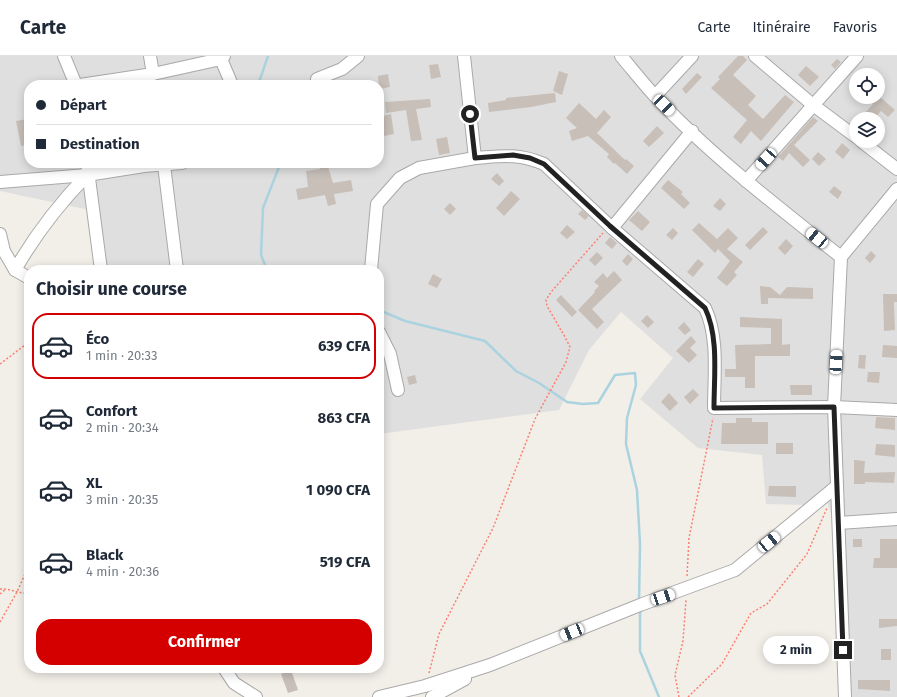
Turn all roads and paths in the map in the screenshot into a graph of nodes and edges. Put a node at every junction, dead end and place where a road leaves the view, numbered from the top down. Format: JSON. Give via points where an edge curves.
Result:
{"nodes":[{"id":1,"x":64,"y":56,"type":"edge"},
{"id":2,"x":150,"y":56,"type":"edge"},
{"id":3,"x":358,"y":56,"type":"edge"},
{"id":4,"x":464,"y":56,"type":"edge"},
{"id":5,"x":621,"y":56,"type":"edge"},
{"id":6,"x":692,"y":56,"type":"edge"},
{"id":7,"x":755,"y":56,"type":"edge"},
{"id":8,"x":857,"y":56,"type":"edge"},
{"id":9,"x":222,"y":58,"type":"edge"},
{"id":10,"x":153,"y":74,"type":"junction"},
{"id":11,"x":317,"y":79,"type":"dead end"},
{"id":12,"x":74,"y":80,"type":"edge"},
{"id":13,"x":113,"y":80,"type":"edge"},
{"id":14,"x":230,"y":80,"type":"edge"},
{"id":15,"x":655,"y":96,"type":"junction"},
{"id":16,"x":814,"y":105,"type":"junction"},
{"id":17,"x":692,"y":131,"type":"junction"},
{"id":18,"x":849,"y":132,"type":"edge"},
{"id":19,"x":870,"y":148,"type":"edge"},
{"id":20,"x":475,"y":158,"type":"junction"},
{"id":21,"x":106,"y":168,"type":"edge"},
{"id":22,"x":164,"y":168,"type":"edge"},
{"id":23,"x":897,"y":168,"type":"edge"},
{"id":24,"x":87,"y":169,"type":"edge"},
{"id":25,"x":746,"y":181,"type":"junction"},
{"id":26,"x":0,"y":182,"type":"edge"},
{"id":27,"x":897,"y":189,"type":"edge"},
{"id":28,"x":611,"y":227,"type":"junction"},
{"id":29,"x":0,"y":234,"type":"edge"},
{"id":30,"x":840,"y":257,"type":"junction"},
{"id":31,"x":100,"y":265,"type":"edge"},
{"id":32,"x":176,"y":265,"type":"edge"},
{"id":33,"x":371,"y":265,"type":"edge"},
{"id":34,"x":15,"y":270,"type":"junction"},
{"id":35,"x":24,"y":275,"type":"edge"},
{"id":36,"x":384,"y":342,"type":"edge"},
{"id":37,"x":24,"y":346,"type":"edge"},
{"id":38,"x":0,"y":364,"type":"edge"},
{"id":39,"x":398,"y":390,"type":"dead end"},
{"id":40,"x":834,"y":407,"type":"junction"},
{"id":41,"x":714,"y":408,"type":"junction"},
{"id":42,"x":897,"y":410,"type":"edge"},
{"id":43,"x":837,"y":486,"type":"junction"},
{"id":44,"x":828,"y":507,"type":"dead end"},
{"id":45,"x":897,"y":519,"type":"edge"},
{"id":46,"x":839,"y":523,"type":"junction"},
{"id":47,"x":24,"y":576,"type":"edge"},
{"id":48,"x":8,"y":588,"type":"junction"},
{"id":49,"x":686,"y":589,"type":"junction"},
{"id":50,"x":0,"y":590,"type":"edge"},
{"id":51,"x":17,"y":592,"type":"junction"},
{"id":52,"x":24,"y":593,"type":"edge"},
{"id":53,"x":0,"y":594,"type":"edge"},
{"id":54,"x":0,"y":622,"type":"edge"},
{"id":55,"x":490,"y":665,"type":"junction"},
{"id":56,"x":227,"y":673,"type":"edge"},
{"id":57,"x":425,"y":686,"type":"junction"},
{"id":58,"x":256,"y":697,"type":"edge"},
{"id":59,"x":379,"y":697,"type":"edge"},
{"id":60,"x":432,"y":697,"type":"edge"},
{"id":61,"x":679,"y":697,"type":"edge"},
{"id":62,"x":688,"y":697,"type":"edge"},
{"id":63,"x":845,"y":697,"type":"edge"}],
"edges":[{"from":1,"to":12,"type":"street"},
{"from":2,"to":10,"type":"street"},
{"from":3,"to":11,"type":"street","via":[[342,69]]},
{"from":4,"to":20,"type":"street"},
{"from":5,"to":15,"type":"street"},
{"from":6,"to":15,"type":"street"},
{"from":7,"to":16,"type":"street"},
{"from":8,"to":16,"type":"street"},
{"from":9,"to":10,"type":"street"},
{"from":9,"to":14,"type":"street"},
{"from":10,"to":13,"type":"street"},
{"from":15,"to":17,"type":"street"},
{"from":16,"to":18,"type":"street"},
{"from":16,"to":25,"type":"street"},
{"from":17,"to":25,"type":"street"},
{"from":17,"to":28,"type":"street"},
{"from":19,"to":23,"type":"street"},
{"from":20,"to":28,"type":"street","via":[[513,155],[544,164]]},
{"from":20,"to":33,"type":"street","via":[[418,168],[400,178],[377,204]]},
{"from":21,"to":24,"type":"street"},
{"from":22,"to":32,"type":"street"},
{"from":24,"to":26,"type":"street"},
{"from":24,"to":31,"type":"street"},
{"from":24,"to":34,"type":"street","via":[[29,244]]},
{"from":25,"to":30,"type":"street"},
{"from":27,"to":30,"type":"street"},
{"from":28,"to":41,"type":"street","via":[[705,308],[712,321]]},
{"from":28,"to":57,"type":"path","via":[[546,300],[546,306],[570,347],[566,362],[535,419],[493,528],[439,634]]},
{"from":29,"to":34,"type":"street","via":[[4,251]]},
{"from":30,"to":40,"type":"street"},
{"from":34,"to":35,"type":"street"},
{"from":36,"to":39,"type":"street","via":[[390,354]]},
{"from":37,"to":38,"type":"path"},
{"from":40,"to":41,"type":"street"},
{"from":40,"to":42,"type":"street"},
{"from":40,"to":43,"type":"street"},
{"from":41,"to":49,"type":"path","via":[[689,538]]},
{"from":43,"to":46,"type":"street"},
{"from":43,"to":49,"type":"street","via":[[735,570]]},
{"from":44,"to":62,"type":"path","via":[[807,554],[767,604],[751,613],[722,664]]},
{"from":45,"to":46,"type":"street"},
{"from":46,"to":63,"type":"street"},
{"from":47,"to":51,"type":"path"},
{"from":48,"to":50,"type":"path"},
{"from":48,"to":51,"type":"path"},
{"from":48,"to":53,"type":"path"},
{"from":49,"to":55,"type":"street"},
{"from":49,"to":61,"type":"path","via":[[683,641],[675,675]]},
{"from":51,"to":52,"type":"path"},
{"from":51,"to":54,"type":"path"},
{"from":55,"to":57,"type":"street"},
{"from":55,"to":60,"type":"street"},
{"from":56,"to":58,"type":"street","via":[[234,683]]},
{"from":57,"to":59,"type":"street"}]}
